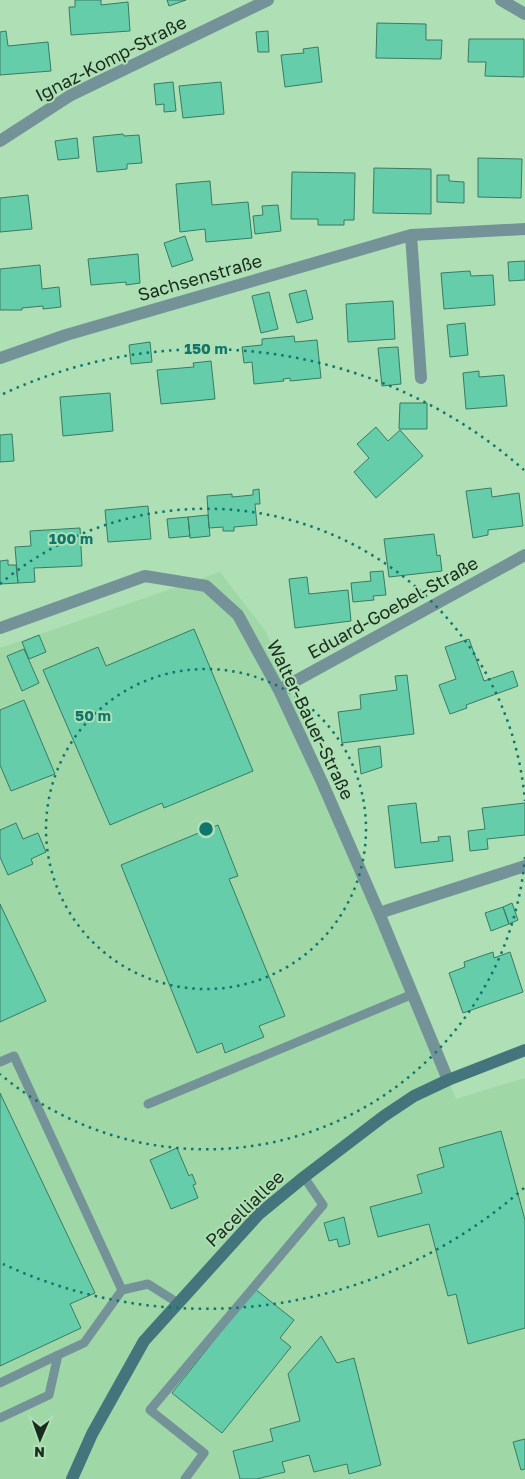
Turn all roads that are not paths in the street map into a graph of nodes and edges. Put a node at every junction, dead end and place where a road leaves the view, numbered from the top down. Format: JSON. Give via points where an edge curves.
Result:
{"nodes":[{"id":1,"x":268,"y":0,"type":"edge"},
{"id":2,"x":500,"y":0,"type":"edge"},
{"id":3,"x":525,"y":14,"type":"edge"},
{"id":4,"x":0,"y":141,"type":"edge"},
{"id":5,"x":525,"y":229,"type":"edge"},
{"id":6,"x":411,"y":235,"type":"junction"},
{"id":7,"x":0,"y":358,"type":"edge"},
{"id":8,"x":421,"y":378,"type":"dead end"},
{"id":9,"x":525,"y":555,"type":"edge"},
{"id":10,"x":0,"y":628,"type":"edge"},
{"id":11,"x":279,"y":690,"type":"junction"},
{"id":12,"x":525,"y":866,"type":"edge"},
{"id":13,"x":379,"y":913,"type":"junction"},
{"id":14,"x":413,"y":994,"type":"junction"},
{"id":15,"x":525,"y":1050,"type":"edge"},
{"id":16,"x":0,"y":1062,"type":"edge"},
{"id":17,"x":448,"y":1080,"type":"junction"},
{"id":18,"x":148,"y":1104,"type":"dead end"},
{"id":19,"x":304,"y":1177,"type":"junction"},
{"id":20,"x":122,"y":1290,"type":"junction"},
{"id":21,"x":178,"y":1303,"type":"junction"},
{"id":22,"x":58,"y":1355,"type":"junction"},
{"id":23,"x":0,"y":1383,"type":"edge"},
{"id":24,"x":0,"y":1418,"type":"edge"},
{"id":25,"x":72,"y":1479,"type":"edge"},
{"id":26,"x":184,"y":1479,"type":"edge"}],
"edges":[{"from":1,"to":4,"type":"street","name":"Ignaz-Komp-Straße","via":[[71,95]]},
{"from":2,"to":3,"type":"street"},
{"from":5,"to":6,"type":"street","name":"Sachsenstraße"},
{"from":6,"to":7,"type":"street","name":"Sachsenstraße","via":[[66,335]]},
{"from":6,"to":8,"type":"street"},
{"from":9,"to":11,"type":"street","name":"Eduard-Goebel-Straße"},
{"from":10,"to":11,"type":"street","name":"Walter-Bauer-Straße","via":[[146,576],[206,586],[238,615]]},
{"from":11,"to":13,"type":"street","name":"Walter-Bauer-Straße"},
{"from":12,"to":13,"type":"street"},
{"from":13,"to":14,"type":"street","name":"Walter-Bauer-Straße"},
{"from":14,"to":17,"type":"street","name":"Walter-Bauer-Straße"},
{"from":14,"to":18,"type":"lane"},
{"from":15,"to":17,"type":"main road","name":"Pacelliallee"},
{"from":16,"to":20,"type":"lane","via":[[14,1056]]},
{"from":17,"to":19,"type":"main road","name":"Pacelliallee","via":[[414,1096],[384,1116]]},
{"from":19,"to":21,"type":"main road","name":"Pacelliallee","via":[[259,1214]]},
{"from":19,"to":26,"type":"lane","via":[[323,1204],[150,1410],[204,1453]]},
{"from":20,"to":21,"type":"lane","via":[[148,1284]]},
{"from":20,"to":22,"type":"lane","via":[[84,1343]]},
{"from":21,"to":25,"type":"main road","name":"Pacelliallee","via":[[144,1341],[92,1434]]},
{"from":22,"to":23,"type":"lane"},
{"from":22,"to":24,"type":"lane","via":[[49,1395]]}]}
